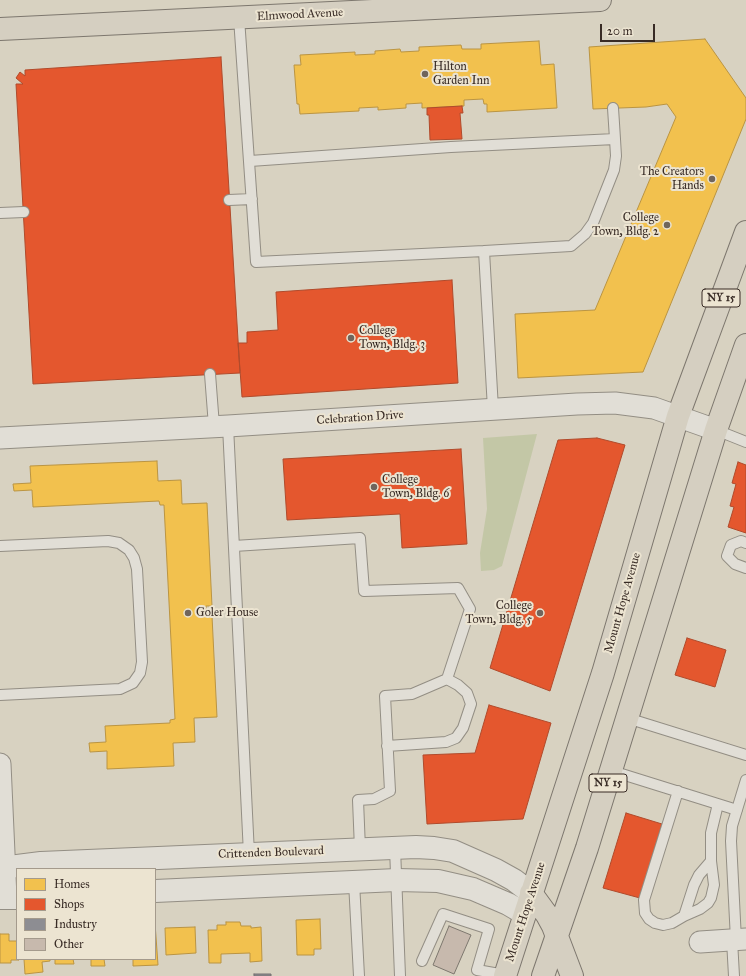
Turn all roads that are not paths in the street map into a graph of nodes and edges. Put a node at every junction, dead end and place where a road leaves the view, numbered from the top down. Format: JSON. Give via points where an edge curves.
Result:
{"nodes":[{"id":1,"x":600,"y":0,"type":"edge"},
{"id":2,"x":239,"y":18,"type":"junction"},
{"id":3,"x":0,"y":29,"type":"edge"},
{"id":4,"x":613,"y":108,"type":"dead end"},
{"id":5,"x":614,"y":140,"type":"junction"},
{"id":6,"x":250,"y":161,"type":"junction"},
{"id":7,"x":252,"y":198,"type":"junction"},
{"id":8,"x":229,"y":200,"type":"dead end"},
{"id":9,"x":24,"y":212,"type":"dead end"},
{"id":10,"x":0,"y":213,"type":"edge"},
{"id":11,"x":746,"y":232,"type":"edge"},
{"id":12,"x":484,"y":252,"type":"junction"},
{"id":13,"x":746,"y":345,"type":"edge"},
{"id":14,"x":210,"y":374,"type":"dead end"},
{"id":15,"x":493,"y":409,"type":"junction"},
{"id":16,"x":678,"y":416,"type":"junction"},
{"id":17,"x":221,"y":426,"type":"junction"},
{"id":18,"x":716,"y":430,"type":"junction"},
{"id":19,"x":0,"y":438,"type":"edge"},
{"id":20,"x":746,"y":442,"type":"edge"},
{"id":21,"x":746,"y":543,"type":"edge"},
{"id":22,"x":0,"y":546,"type":"edge"},
{"id":23,"x":234,"y":546,"type":"junction"},
{"id":24,"x":746,"y":568,"type":"edge"},
{"id":25,"x":447,"y":679,"type":"junction"},
{"id":26,"x":0,"y":695,"type":"edge"},
{"id":27,"x":627,"y":718,"type":"junction"},
{"id":28,"x":387,"y":746,"type":"junction"},
{"id":29,"x":746,"y":755,"type":"edge"},
{"id":30,"x":0,"y":764,"type":"edge"},
{"id":31,"x":612,"y":771,"type":"junction"},
{"id":32,"x":746,"y":780,"type":"edge"},
{"id":33,"x":678,"y":791,"type":"junction"},
{"id":34,"x":718,"y":804,"type":"junction"},
{"id":35,"x":737,"y":810,"type":"junction"},
{"id":36,"x":394,"y":848,"type":"junction"},
{"id":37,"x":360,"y":849,"type":"junction"},
{"id":38,"x":249,"y":854,"type":"junction"},
{"id":39,"x":711,"y":861,"type":"junction"},
{"id":40,"x":2,"y":868,"type":"edge"},
{"id":41,"x":396,"y":880,"type":"junction"},
{"id":42,"x":354,"y":882,"type":"junction"},
{"id":43,"x":250,"y":888,"type":"junction"},
{"id":44,"x":156,"y":892,"type":"edge"},
{"id":45,"x":531,"y":893,"type":"junction"},
{"id":46,"x":8,"y":898,"type":"edge"},
{"id":47,"x":525,"y":914,"type":"junction"},
{"id":48,"x":684,"y":916,"type":"junction"},
{"id":49,"x":558,"y":936,"type":"junction"},
{"id":50,"x":738,"y":939,"type":"edge"},
{"id":51,"x":700,"y":942,"type":"dead end"},
{"id":52,"x":422,"y":961,"type":"dead end"},
{"id":53,"x":359,"y":976,"type":"edge"},
{"id":54,"x":400,"y":976,"type":"edge"},
{"id":55,"x":505,"y":976,"type":"edge"},
{"id":56,"x":542,"y":976,"type":"edge"},
{"id":57,"x":572,"y":976,"type":"edge"},
{"id":58,"x":734,"y":976,"type":"edge"}],
"edges":[{"from":1,"to":2,"type":"main road","name":"Elmwood Avenue"},
{"from":2,"to":3,"type":"main road","name":"Elmwood Avenue"},
{"from":2,"to":6,"type":"lane"},
{"from":4,"to":5,"type":"lane"},
{"from":5,"to":6,"type":"lane","via":[[451,147]]},
{"from":5,"to":12,"type":"lane","via":[[614,170],[593,223],[585,234],[571,246]]},
{"from":6,"to":7,"type":"lane"},
{"from":7,"to":8,"type":"lane"},
{"from":7,"to":12,"type":"lane","via":[[256,262]]},
{"from":9,"to":10,"type":"lane"},
{"from":11,"to":16,"type":"main road","name":"Mount Hope Avenue","number":"NY 15"},
{"from":12,"to":15,"type":"lane"},
{"from":13,"to":18,"type":"main road","number":"NY 15"},
{"from":14,"to":17,"type":"lane"},
{"from":15,"to":16,"type":"street","name":"Celebration Drive","via":[[615,403],[654,408]]},
{"from":15,"to":17,"type":"street","name":"Celebration Drive"},
{"from":16,"to":18,"type":"street","name":"Celebration Drive"},
{"from":16,"to":45,"type":"main road","name":"Mount Hope Avenue","number":"NY 15","via":[[603,673]]},
{"from":17,"to":19,"type":"street","name":"Celebration Drive"},
{"from":17,"to":23,"type":"lane"},
{"from":18,"to":20,"type":"lane"},
{"from":18,"to":27,"type":"main road","number":"NY 15"},
{"from":21,"to":24,"type":"lane","via":[[731,544],[727,556],[735,564]]},
{"from":22,"to":26,"type":"lane","via":[[108,541],[119,543],[130,550],[137,569],[142,662],[140,673],[133,683],[120,689]]},
{"from":23,"to":25,"type":"lane","via":[[360,538],[364,591],[458,588],[470,609]]},
{"from":23,"to":38,"type":"lane"},
{"from":25,"to":28,"type":"lane","via":[[412,694],[385,696]]},
{"from":25,"to":28,"type":"lane","via":[[467,693],[470,704],[463,728],[456,738],[446,742]]},
{"from":27,"to":29,"type":"lane"},
{"from":27,"to":31,"type":"main road","number":"NY 15"},
{"from":28,"to":37,"type":"lane","via":[[390,791],[374,799],[358,800]]},
{"from":30,"to":40,"type":"street"},
{"from":31,"to":33,"type":"lane"},
{"from":31,"to":49,"type":"main road","number":"NY 15"},
{"from":32,"to":35,"type":"lane"},
{"from":33,"to":34,"type":"lane"},
{"from":33,"to":48,"type":"lane","via":[[644,905],[645,913],[655,923],[672,923]]},
{"from":34,"to":35,"type":"lane"},
{"from":34,"to":39,"type":"lane","via":[[711,833]]},
{"from":35,"to":50,"type":"lane","via":[[731,841]]},
{"from":36,"to":37,"type":"street","name":"Crittenden Boulevard"},
{"from":36,"to":41,"type":"lane"},
{"from":36,"to":45,"type":"street","name":"Crittenden Boulevard","via":[[416,847],[453,851],[496,870]]},
{"from":37,"to":38,"type":"street","name":"Crittenden Boulevard"},
{"from":38,"to":40,"type":"street","name":"Crittenden Boulevard","via":[[41,863]]},
{"from":38,"to":43,"type":"street"},
{"from":39,"to":48,"type":"lane","via":[[694,885]]},
{"from":39,"to":48,"type":"lane","via":[[714,885],[711,898],[700,909]]},
{"from":40,"to":46,"type":"street"},
{"from":41,"to":42,"type":"street"},
{"from":41,"to":47,"type":"street","via":[[438,881],[458,885],[491,896]]},
{"from":41,"to":54,"type":"lane"},
{"from":42,"to":43,"type":"street"},
{"from":42,"to":53,"type":"lane"},
{"from":43,"to":44,"type":"street"},
{"from":45,"to":47,"type":"main road","name":"Mount Hope Avenue","number":"NY 15"},
{"from":45,"to":49,"type":"main road"},
{"from":47,"to":49,"type":"main road"},
{"from":47,"to":55,"type":"main road","name":"Mount Hope Avenue","number":"NY 15"},
{"from":49,"to":56,"type":"main road","number":"NY 15"},
{"from":49,"to":57,"type":"main road"},
{"from":50,"to":51,"type":"street"},
{"from":50,"to":58,"type":"lane"},
{"from":52,"to":55,"type":"lane","via":[[443,914],[489,929],[477,970]]}]}
